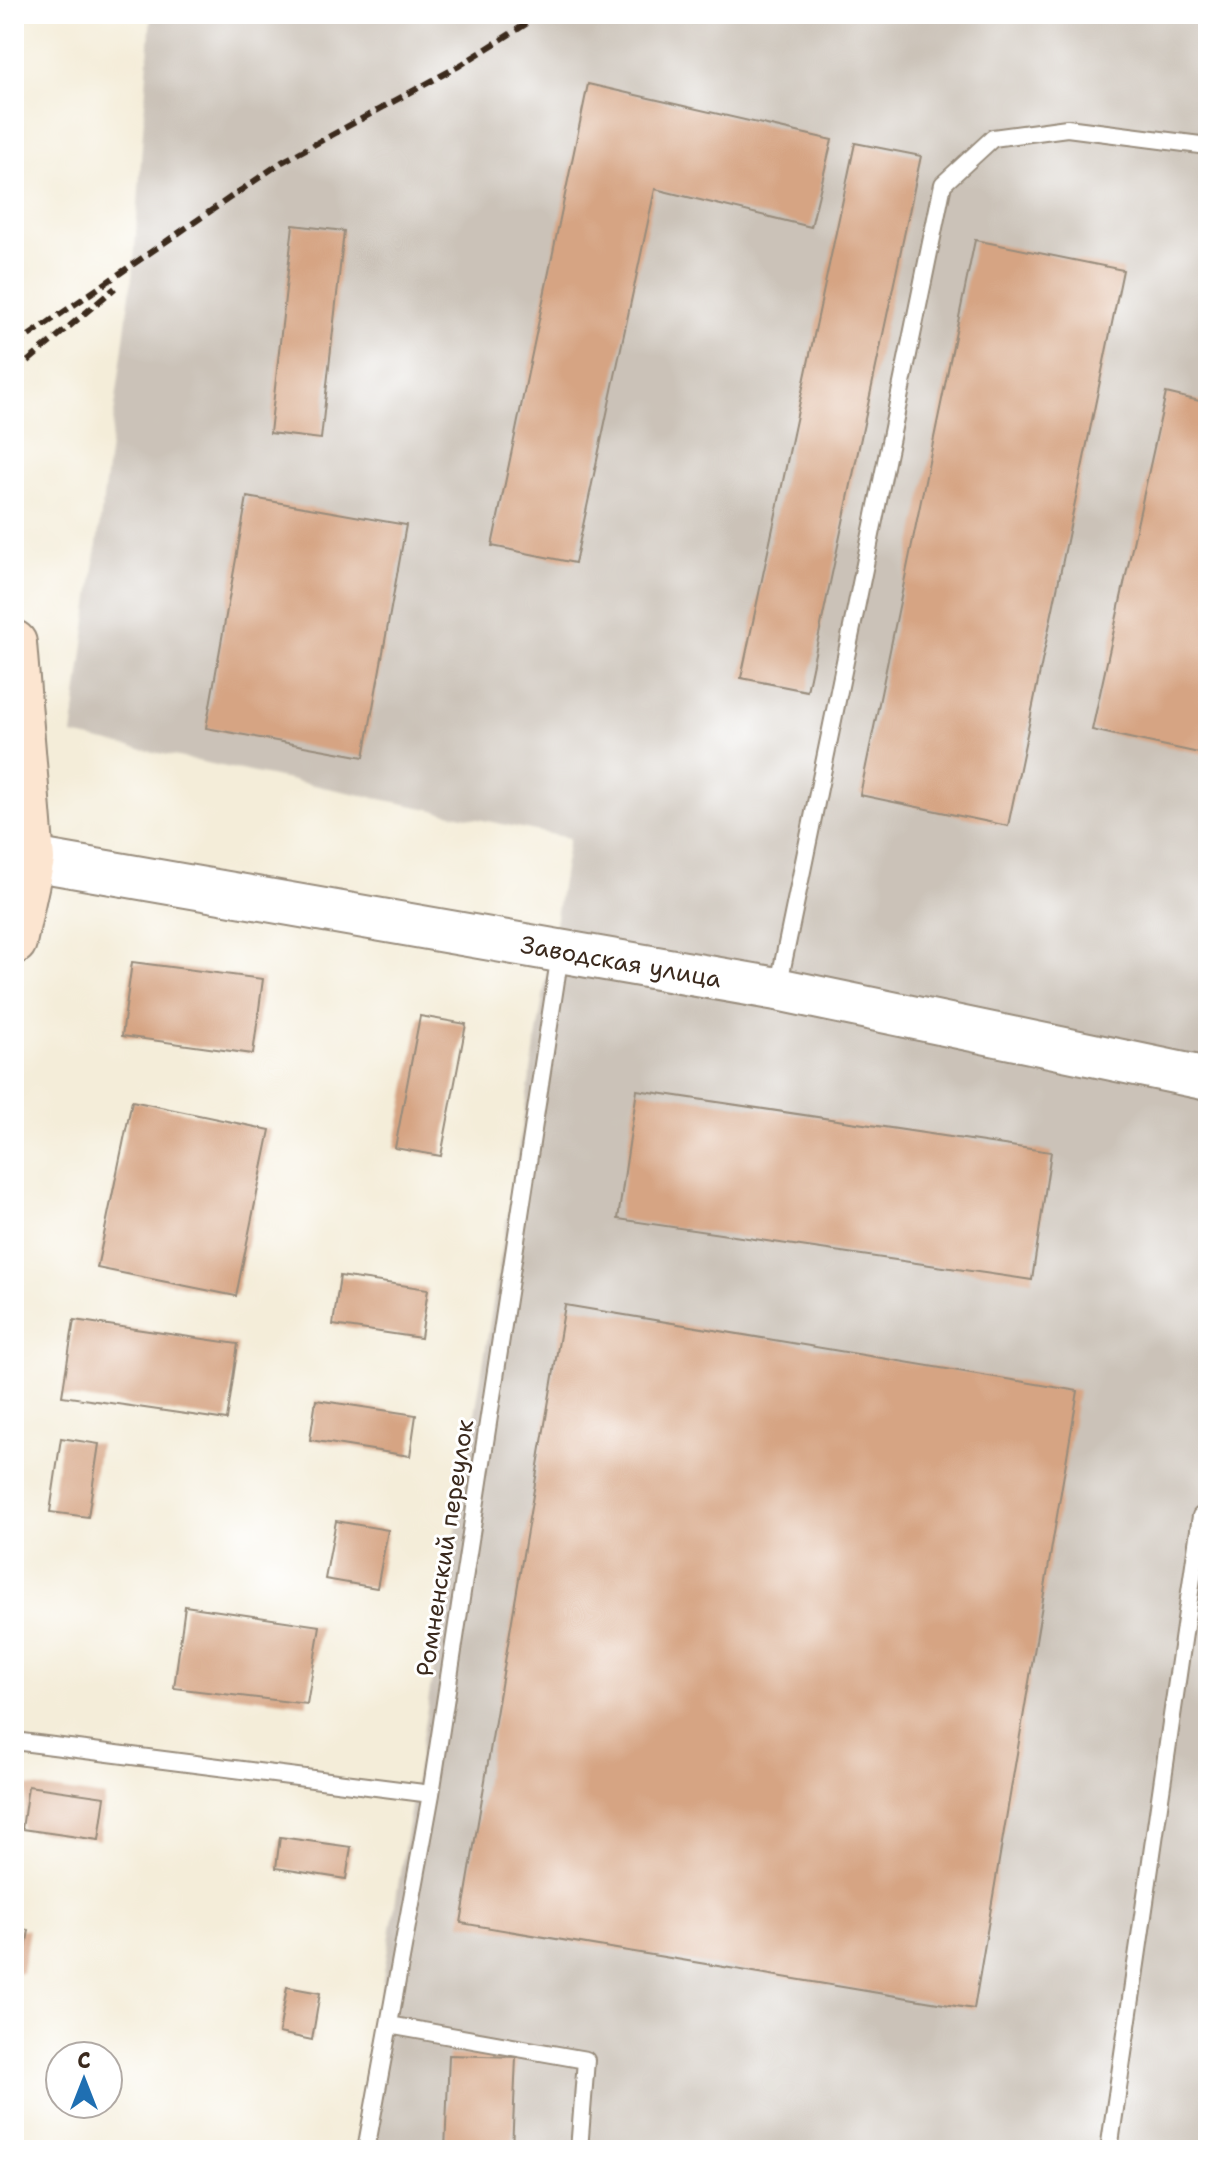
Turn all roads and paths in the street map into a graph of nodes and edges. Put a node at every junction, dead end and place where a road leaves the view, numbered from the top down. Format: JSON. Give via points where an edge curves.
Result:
{"nodes":[{"id":1,"x":1208,"y":146,"type":"edge"},
{"id":2,"x":14,"y":643,"type":"edge"},
{"id":3,"x":23,"y":857,"type":"edge"},
{"id":4,"x":14,"y":942,"type":"edge"},
{"id":5,"x":561,"y":952,"type":"junction"},
{"id":6,"x":777,"y":989,"type":"junction"},
{"id":7,"x":1208,"y":1079,"type":"edge"},
{"id":8,"x":1208,"y":1517,"type":"edge"},
{"id":9,"x":14,"y":1741,"type":"edge"},
{"id":10,"x":431,"y":1794,"type":"junction"},
{"id":11,"x":389,"y":2025,"type":"junction"},
{"id":12,"x":366,"y":2150,"type":"edge"},
{"id":13,"x":579,"y":2150,"type":"edge"},
{"id":14,"x":1109,"y":2150,"type":"edge"}],
"edges":[{"from":1,"to":6,"type":"lane","via":[[1067,128],[993,138],[943,184]]},
{"from":2,"to":3,"type":"main road"},
{"from":3,"to":4,"type":"main road"},
{"from":3,"to":5,"type":"street","name":"Заводская улица"},
{"from":5,"to":6,"type":"street","name":"Заводская улица"},
{"from":5,"to":10,"type":"lane","name":"Ромненский переулок"},
{"from":6,"to":7,"type":"street","name":"Заводская улица"},
{"from":8,"to":14,"type":"lane","via":[[1201,1516]]},
{"from":9,"to":10,"type":"lane"},
{"from":10,"to":11,"type":"lane","name":"Ромненский переулок"},
{"from":11,"to":12,"type":"lane","name":"Ромненский переулок"},
{"from":11,"to":13,"type":"lane","via":[[586,2060]]}]}
